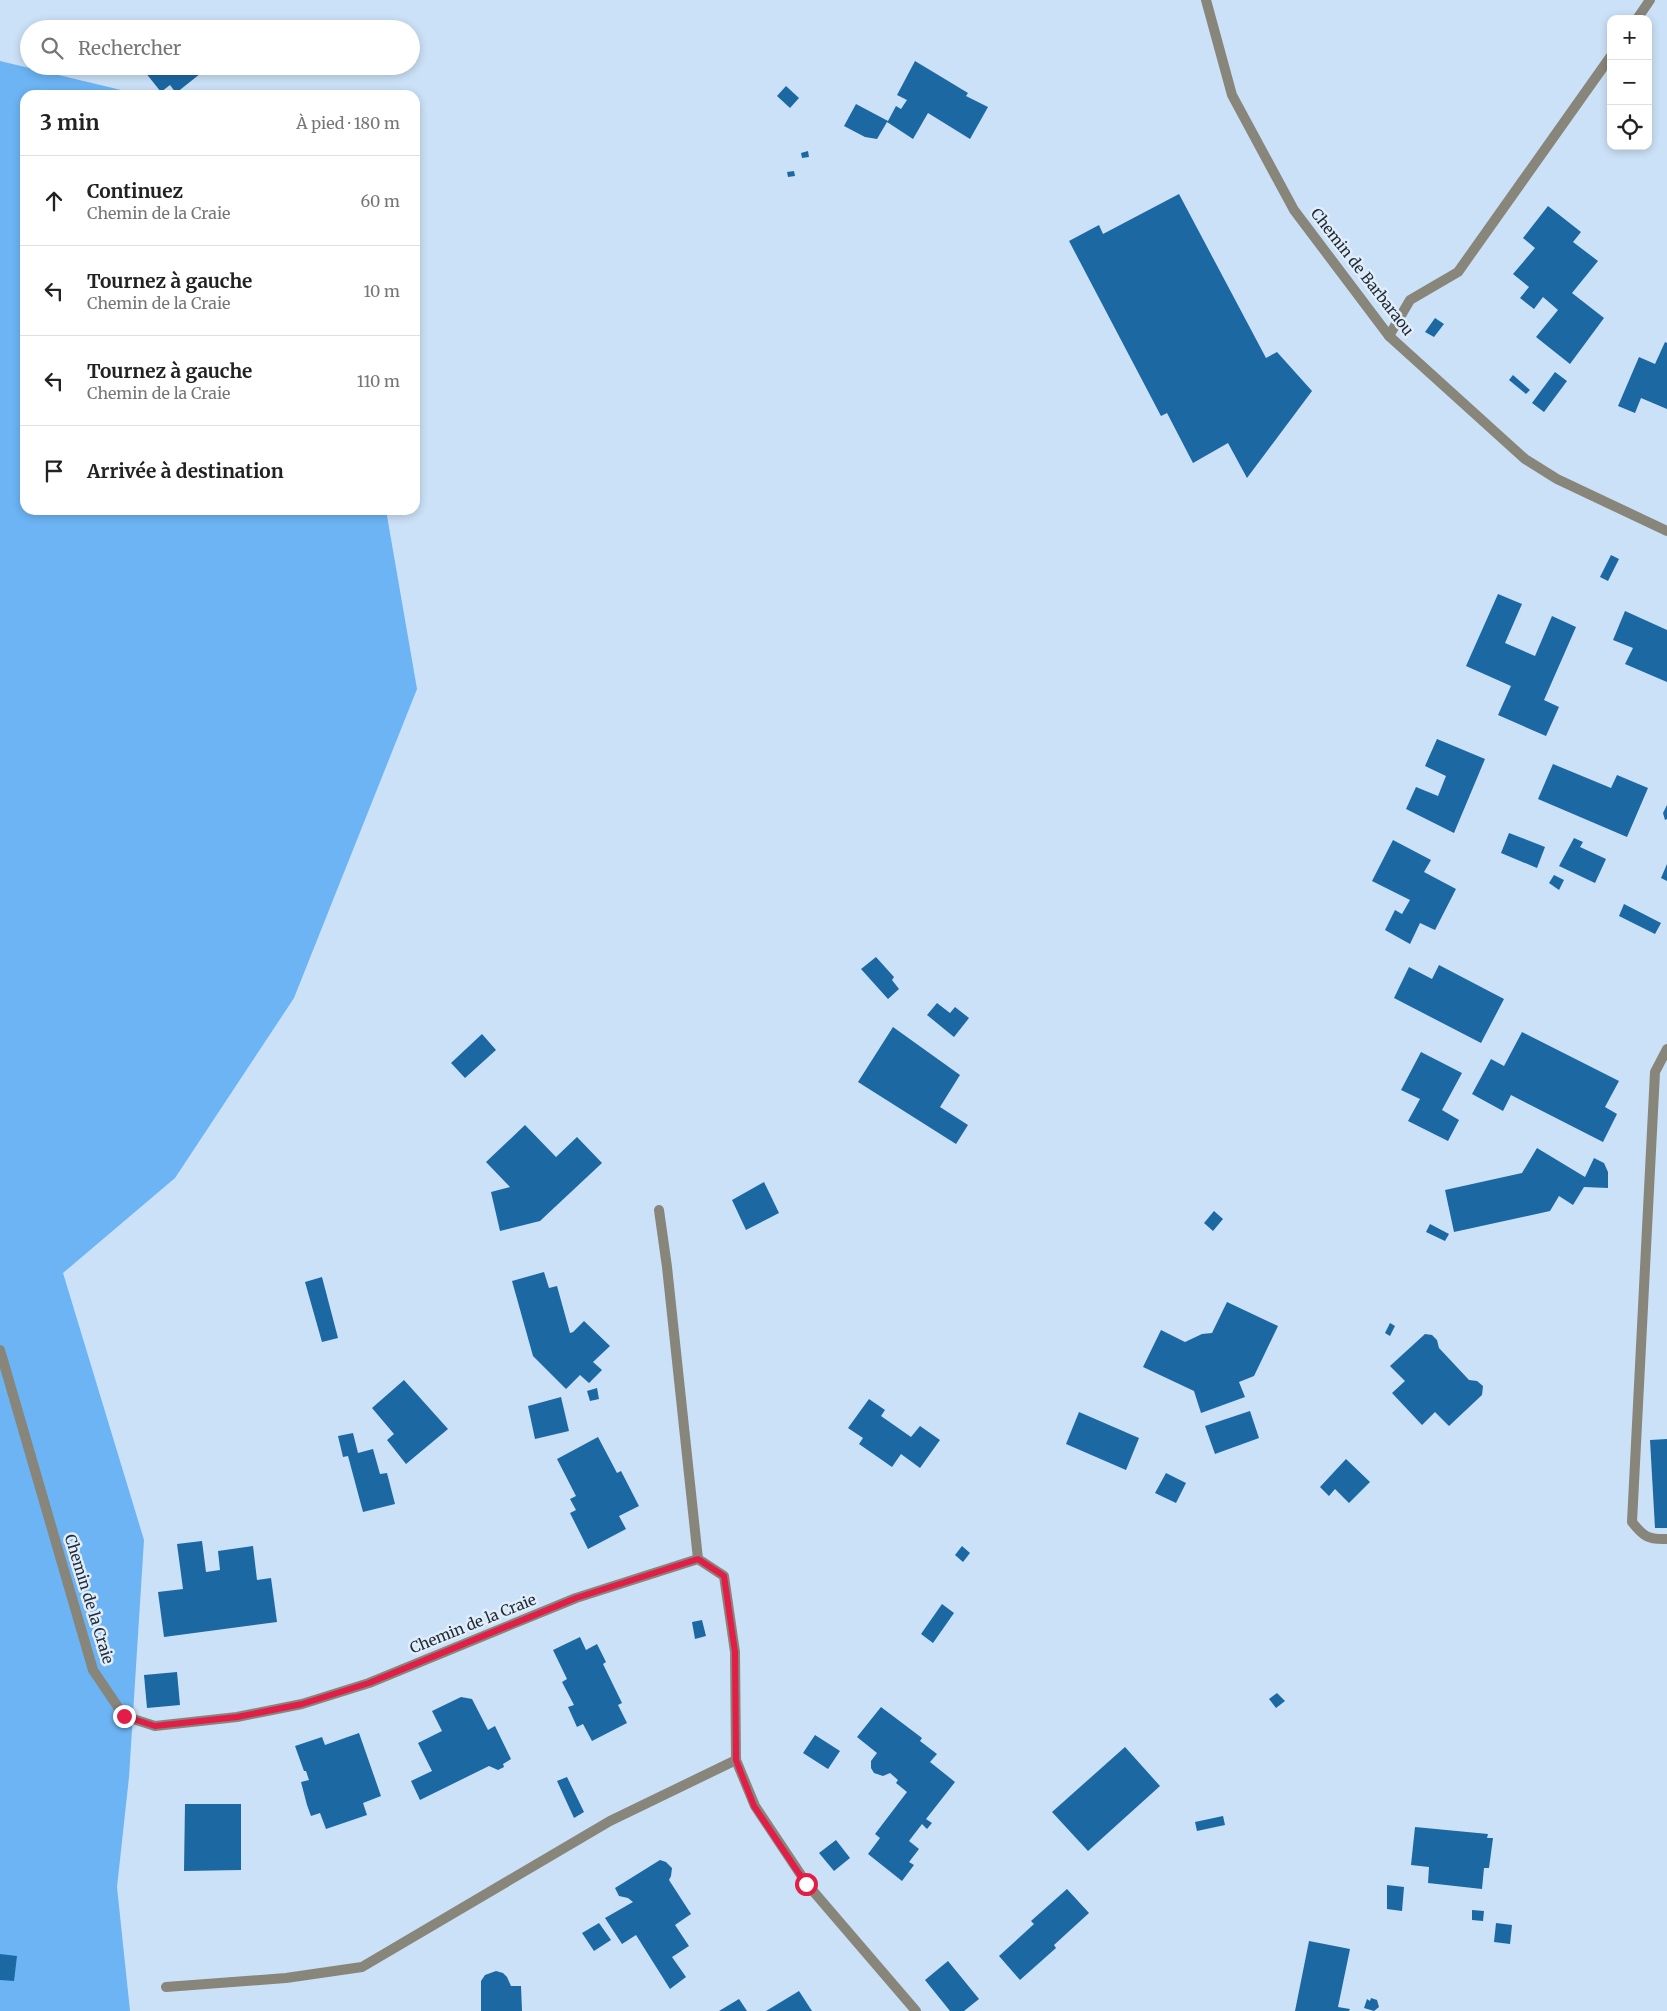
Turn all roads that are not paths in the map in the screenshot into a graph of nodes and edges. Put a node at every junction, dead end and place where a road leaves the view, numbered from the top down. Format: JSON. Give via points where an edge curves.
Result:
{"nodes":[{"id":1,"x":1206,"y":0,"type":"edge"},
{"id":2,"x":1650,"y":0,"type":"edge"},
{"id":3,"x":1640,"y":15,"type":"edge"},
{"id":4,"x":1608,"y":60,"type":"edge"},
{"id":5,"x":1389,"y":336,"type":"junction"},
{"id":6,"x":1667,"y":531,"type":"edge"},
{"id":7,"x":1667,"y":1049,"type":"edge"},
{"id":8,"x":659,"y":1210,"type":"dead end"},
{"id":9,"x":0,"y":1350,"type":"edge"},
{"id":10,"x":1667,"y":1539,"type":"edge"},
{"id":11,"x":698,"y":1559,"type":"junction"},
{"id":12,"x":736,"y":1760,"type":"junction"},
{"id":13,"x":166,"y":1987,"type":"dead end"},
{"id":14,"x":916,"y":2011,"type":"edge"}],
"edges":[{"from":1,"to":5,"type":"street","name":"Chemin de Barbaraou","via":[[1232,95],[1294,210]]},
{"from":2,"to":3,"type":"street"},
{"from":4,"to":5,"type":"street","via":[[1458,272],[1410,300]]},
{"from":5,"to":6,"type":"street","name":"Chemin de Barbaraou","via":[[1525,459]]},
{"from":7,"to":10,"type":"street","via":[[1655,1072],[1632,1522],[1643,1536]]},
{"from":8,"to":11,"type":"street"},
{"from":9,"to":11,"type":"street","name":"Chemin de la Craie","via":[[93,1670],[124,1716],[155,1726],[237,1717],[302,1704],[369,1683],[576,1598]]},
{"from":11,"to":12,"type":"street","via":[[724,1576],[735,1652]]},
{"from":12,"to":13,"type":"street","via":[[610,1821],[362,1967],[286,1978]]},
{"from":12,"to":14,"type":"street","via":[[754,1806],[806,1884]]}]}
